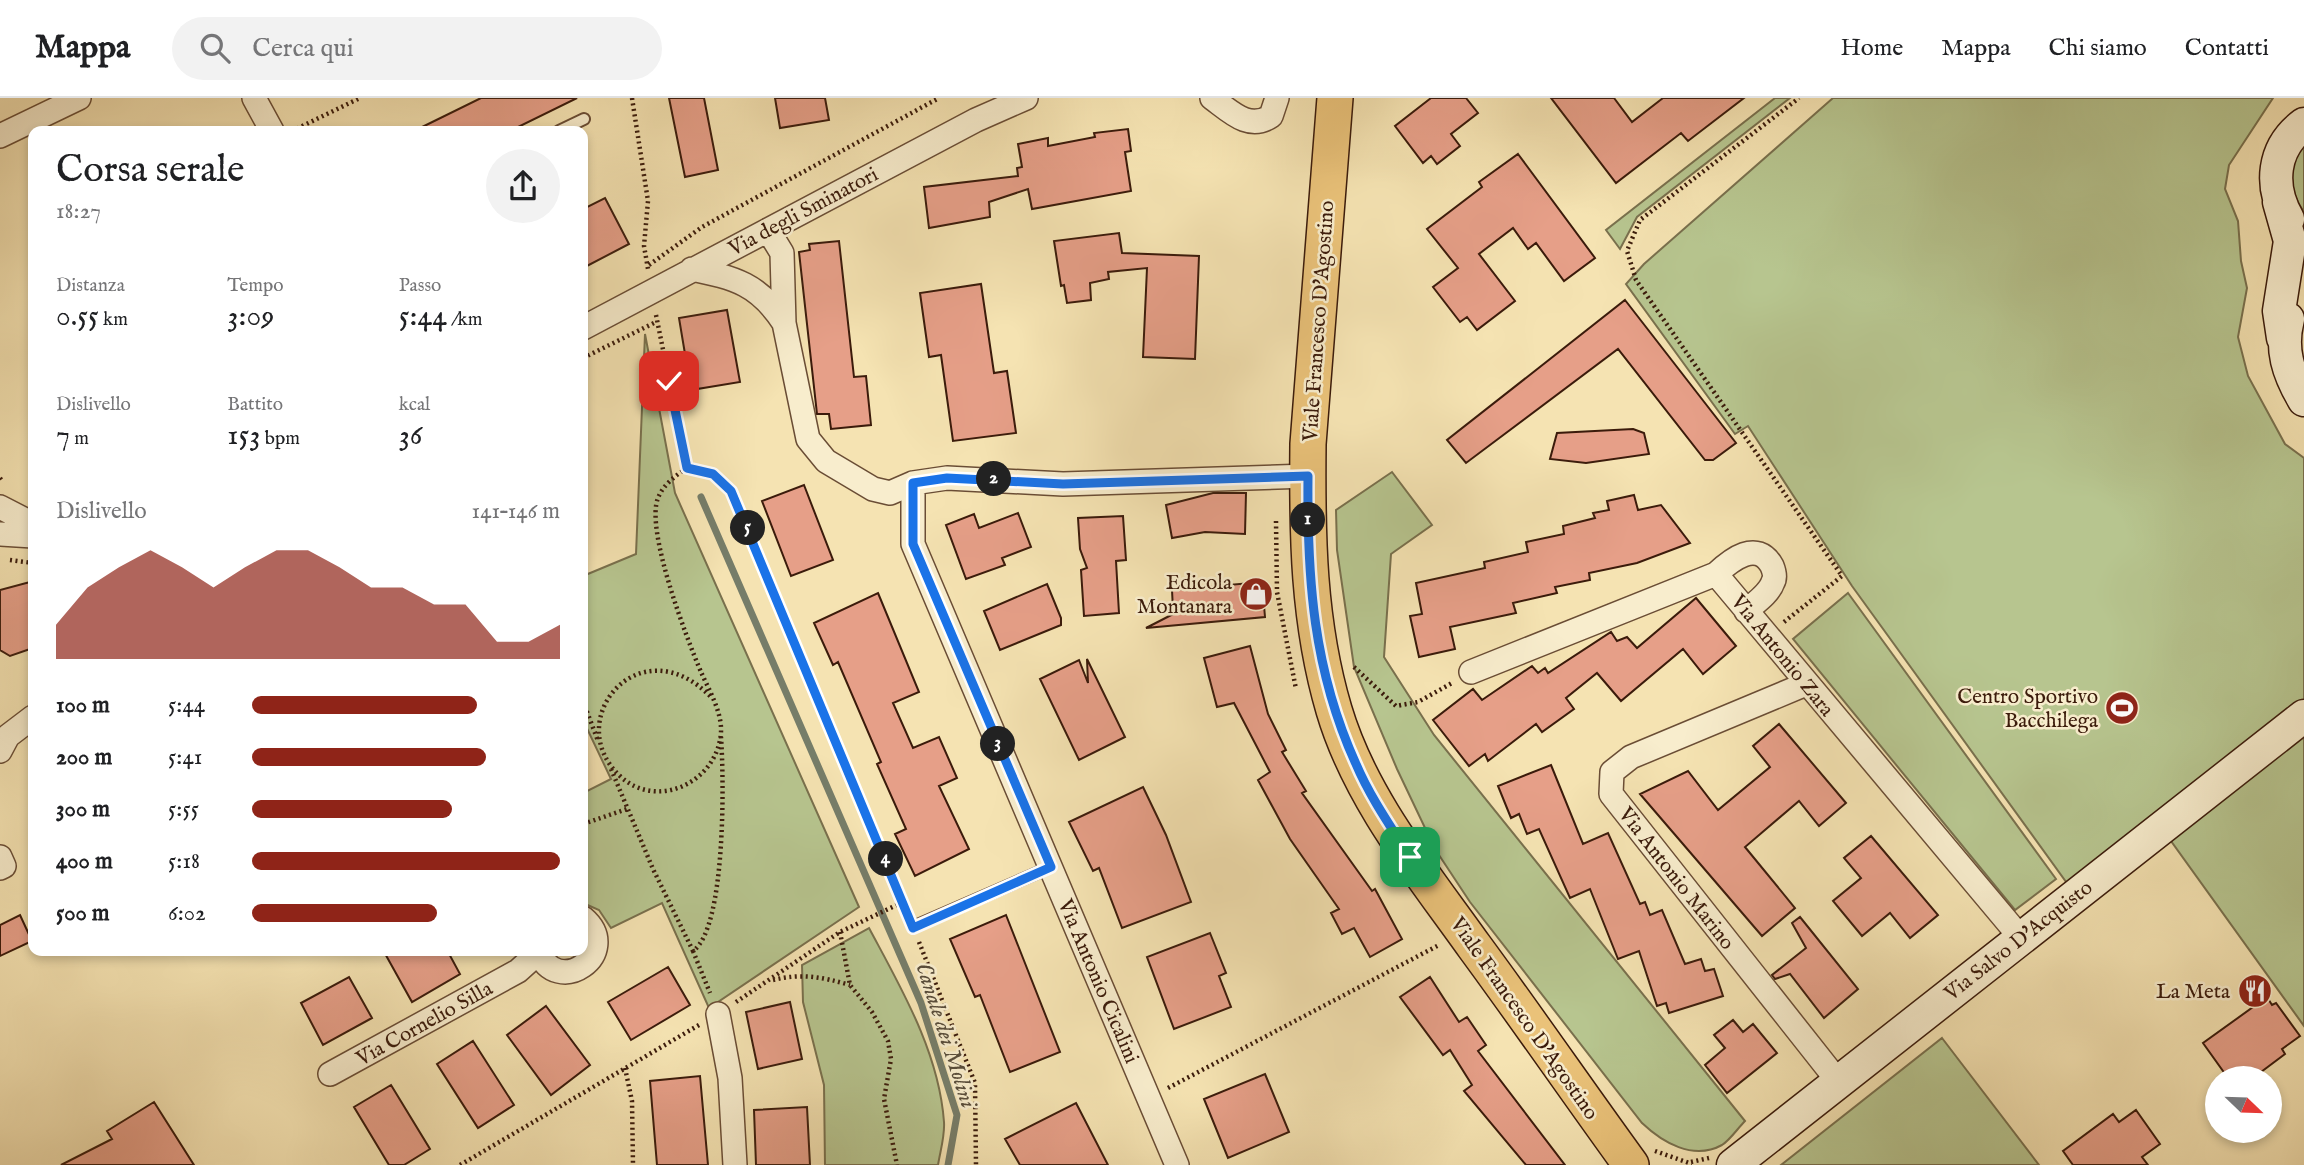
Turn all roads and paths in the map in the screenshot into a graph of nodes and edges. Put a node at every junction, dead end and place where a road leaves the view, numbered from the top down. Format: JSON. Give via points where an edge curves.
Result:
{"nodes":[{"id":1,"x":79,"y":98,"type":"edge"},
{"id":2,"x":254,"y":98,"type":"edge"},
{"id":3,"x":360,"y":98,"type":"edge"},
{"id":4,"x":632,"y":98,"type":"edge"},
{"id":5,"x":939,"y":98,"type":"edge"},
{"id":6,"x":1026,"y":98,"type":"edge"},
{"id":7,"x":1212,"y":98,"type":"edge"},
{"id":8,"x":1277,"y":98,"type":"edge"},
{"id":9,"x":1335,"y":98,"type":"edge"},
{"id":10,"x":1799,"y":98,"type":"edge"},
{"id":11,"x":584,"y":119,"type":"dead end"},
{"id":12,"x":2304,"y":124,"type":"edge"},
{"id":13,"x":269,"y":126,"type":"edge"},
{"id":14,"x":302,"y":126,"type":"edge"},
{"id":15,"x":569,"y":126,"type":"edge"},
{"id":16,"x":0,"y":136,"type":"edge"},
{"id":17,"x":2279,"y":202,"type":"junction"},
{"id":18,"x":768,"y":230,"type":"junction"},
{"id":19,"x":2304,"y":234,"type":"edge"},
{"id":20,"x":647,"y":266,"type":"junction"},
{"id":21,"x":692,"y":269,"type":"junction"},
{"id":22,"x":2304,"y":275,"type":"edge"},
{"id":23,"x":652,"y":290,"type":"junction"},
{"id":24,"x":656,"y":322,"type":"junction"},
{"id":25,"x":784,"y":323,"type":"junction"},
{"id":26,"x":588,"y":325,"type":"edge"},
{"id":27,"x":2283,"y":338,"type":"junction"},
{"id":28,"x":588,"y":356,"type":"edge"},
{"id":29,"x":2304,"y":400,"type":"edge"},
{"id":30,"x":687,"y":468,"type":"junction"},
{"id":31,"x":1293,"y":476,"type":"junction"},
{"id":32,"x":913,"y":483,"type":"junction"},
{"id":33,"x":0,"y":506,"type":"edge"},
{"id":34,"x":28,"y":521,"type":"edge"},
{"id":35,"x":0,"y":534,"type":"edge"},
{"id":36,"x":28,"y":537,"type":"edge"},
{"id":37,"x":0,"y":559,"type":"edge"},
{"id":38,"x":28,"y":562,"type":"edge"},
{"id":39,"x":1716,"y":574,"type":"junction"},
{"id":40,"x":1746,"y":611,"type":"junction"},
{"id":41,"x":1767,"y":635,"type":"junction"},
{"id":42,"x":1354,"y":667,"type":"dead end"},
{"id":43,"x":1471,"y":672,"type":"joint"},
{"id":44,"x":1806,"y":684,"type":"junction"},
{"id":45,"x":711,"y":697,"type":"junction"},
{"id":46,"x":1300,"y":700,"type":"dead end"},
{"id":47,"x":588,"y":714,"type":"edge"},
{"id":48,"x":2304,"y":716,"type":"edge"},
{"id":49,"x":28,"y":721,"type":"edge"},
{"id":50,"x":721,"y":733,"type":"junction"},
{"id":51,"x":601,"y":748,"type":"junction"},
{"id":52,"x":0,"y":751,"type":"edge"},
{"id":53,"x":610,"y":767,"type":"junction"},
{"id":54,"x":627,"y":809,"type":"junction"},
{"id":55,"x":588,"y":822,"type":"edge"},
{"id":56,"x":0,"y":857,"type":"edge"},
{"id":57,"x":1051,"y":867,"type":"junction"},
{"id":58,"x":0,"y":868,"type":"edge"},
{"id":59,"x":903,"y":902,"type":"junction"},
{"id":60,"x":588,"y":923,"type":"edge"},
{"id":61,"x":913,"y":928,"type":"junction"},
{"id":62,"x":840,"y":932,"type":"junction"},
{"id":63,"x":1433,"y":934,"type":"dead end"},
{"id":64,"x":2021,"y":938,"type":"junction"},
{"id":65,"x":1440,"y":945,"type":"junction"},
{"id":66,"x":693,"y":951,"type":"junction"},
{"id":67,"x":1446,"y":953,"type":"dead end"},
{"id":68,"x":542,"y":957,"type":"edge"},
{"id":69,"x":770,"y":981,"type":"junction"},
{"id":70,"x":850,"y":985,"type":"junction"},
{"id":71,"x":718,"y":1014,"type":"junction"},
{"id":72,"x":625,"y":1068,"type":"junction"},
{"id":73,"x":330,"y":1074,"type":"dead end"},
{"id":74,"x":1837,"y":1080,"type":"junction"},
{"id":75,"x":1149,"y":1098,"type":"junction"},
{"id":76,"x":1641,"y":1157,"type":"edge"},
{"id":77,"x":460,"y":1165,"type":"edge"},
{"id":78,"x":633,"y":1165,"type":"edge"},
{"id":79,"x":735,"y":1165,"type":"edge"},
{"id":80,"x":897,"y":1165,"type":"edge"},
{"id":81,"x":976,"y":1165,"type":"edge"},
{"id":82,"x":1177,"y":1165,"type":"edge"},
{"id":83,"x":1692,"y":1165,"type":"edge"},
{"id":84,"x":1732,"y":1165,"type":"edge"}],
"edges":[{"from":1,"to":16,"type":"street"},
{"from":2,"to":13,"type":"street"},
{"from":3,"to":14,"type":"path"},
{"from":4,"to":20,"type":"path","via":[[648,201]]},
{"from":5,"to":20,"type":"path","via":[[702,227]]},
{"from":6,"to":18,"type":"street","name":"Via degli Sminatori"},
{"from":7,"to":8,"type":"street","via":[[1248,123],[1271,116]]},
{"from":9,"to":31,"type":"main road","name":"Viale Francesco D'Agostino"},
{"from":10,"to":41,"type":"path","via":[[1640,220],[1627,250],[1636,280],[1842,576]]},
{"from":11,"to":15,"type":"lane"},
{"from":12,"to":17,"type":"street","via":[[2280,155],[2275,181]]},
{"from":17,"to":19,"type":"street","via":[[2288,220]]},
{"from":17,"to":27,"type":"street","via":[[2290,241],[2279,311]]},
{"from":18,"to":21,"type":"street","name":"Via degli Sminatori"},
{"from":18,"to":25,"type":"street","via":[[782,253]]},
{"from":20,"to":23,"type":"path"},
{"from":21,"to":23,"type":"street","name":"Via degli Sminatori"},
{"from":21,"to":25,"type":"street","via":[[744,282],[774,306]]},
{"from":22,"to":27,"type":"street"},
{"from":23,"to":24,"type":"path"},
{"from":23,"to":26,"type":"street","name":"Via degli Sminatori"},
{"from":24,"to":28,"type":"path"},
{"from":24,"to":30,"type":"path"},
{"from":25,"to":32,"type":"street","via":[[808,439],[826,461],[844,472],[875,473]]},
{"from":27,"to":29,"type":"street","via":[[2290,374]]},
{"from":30,"to":45,"type":"path","via":[[672,478],[657,499],[656,528],[687,637]]},
{"from":30,"to":59,"type":"path","via":[[713,474],[731,491]]},
{"from":31,"to":32,"type":"street","via":[[1063,484],[947,478]]},
{"from":31,"to":46,"type":"path","via":[[1277,592]]},
{"from":31,"to":76,"type":"main road","name":"Viale Francesco D'Agostino","via":[[1315,636],[1335,713],[1357,767],[1410,857]]},
{"from":32,"to":57,"type":"street","name":"Via Antonio Cicalini","via":[[913,544]]},
{"from":33,"to":34,"type":"street"},
{"from":35,"to":36,"type":"street"},
{"from":37,"to":38,"type":"path"},
{"from":39,"to":40,"type":"street","name":"Via Antonio Zara"},
{"from":39,"to":40,"type":"street","via":[[1747,553],[1769,561],[1774,582]]},
{"from":39,"to":43,"type":"street","name":"Via Antonio Zara"},
{"from":40,"to":41,"type":"street","name":"Via Antonio Zara"},
{"from":41,"to":44,"type":"street","name":"Via Antonio Zara"},
{"from":42,"to":43,"type":"path","via":[[1396,706],[1418,702]]},
{"from":44,"to":64,"type":"street","name":"Via Antonio Zara"},
{"from":44,"to":74,"type":"street","name":"Via Antonio Marino","via":[[1631,757],[1612,772],[1611,794]]},
{"from":45,"to":50,"type":"path"},
{"from":45,"to":51,"type":"path","via":[[695,680],[673,671],[653,669],[632,676],[615,689],[604,706]]},
{"from":47,"to":51,"type":"path"},
{"from":48,"to":64,"type":"street","name":"Via Salvo D'Acquisto"},
{"from":49,"to":52,"type":"street","via":[[8,736]]},
{"from":50,"to":53,"type":"path","via":[[713,762],[704,773],[692,783],[668,791],[637,787]]},
{"from":50,"to":66,"type":"path","via":[[723,820],[715,904],[702,945]]},
{"from":51,"to":53,"type":"path"},
{"from":53,"to":54,"type":"path"},
{"from":54,"to":55,"type":"path"},
{"from":54,"to":66,"type":"path"},
{"from":56,"to":58,"type":"street","via":[[4,866]]},
{"from":57,"to":61,"type":"lane"},
{"from":57,"to":75,"type":"street","name":"Via Antonio Cicalini"},
{"from":59,"to":61,"type":"path"},
{"from":59,"to":62,"type":"path"},
{"from":60,"to":68,"type":"street","name":"Via Cornelio Silla","via":[[596,941],[591,959],[576,971],[566,972]]},
{"from":61,"to":81,"type":"path","via":[[975,1083]]},
{"from":62,"to":69,"type":"path"},
{"from":62,"to":70,"type":"path"},
{"from":63,"to":65,"type":"path"},
{"from":64,"to":74,"type":"street","name":"Via Salvo D'Acquisto"},
{"from":65,"to":67,"type":"path"},
{"from":65,"to":75,"type":"path"},
{"from":66,"to":71,"type":"path"},
{"from":68,"to":73,"type":"street","name":"Via Cornelio Silla"},
{"from":69,"to":70,"type":"path","via":[[796,975]]},
{"from":69,"to":71,"type":"path"},
{"from":70,"to":80,"type":"path","via":[[888,1041],[891,1059],[884,1100]]},
{"from":71,"to":72,"type":"path"},
{"from":71,"to":79,"type":"street","via":[[730,1079]]},
{"from":72,"to":77,"type":"path"},
{"from":72,"to":78,"type":"path","via":[[632,1101]]},
{"from":74,"to":84,"type":"street","name":"Via Salvo D'Acquisto"},
{"from":75,"to":82,"type":"street","name":"Via Antonio Cicalini"},
{"from":76,"to":83,"type":"path"}]}
